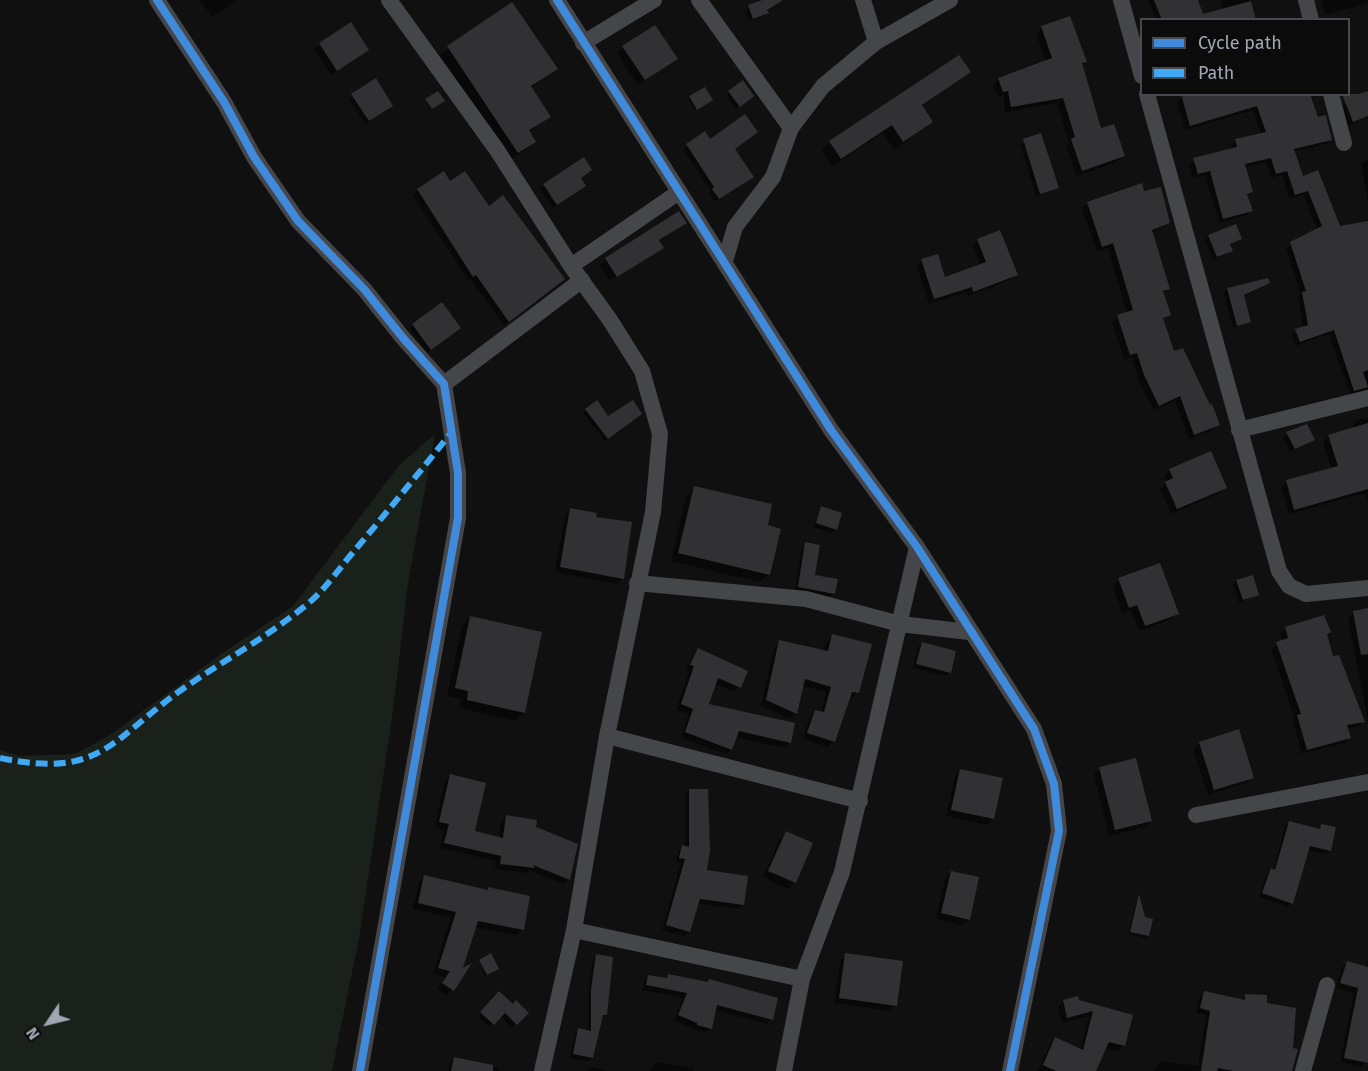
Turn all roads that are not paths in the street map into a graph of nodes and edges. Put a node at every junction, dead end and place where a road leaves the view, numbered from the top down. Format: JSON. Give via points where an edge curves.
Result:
{"nodes":[{"id":1,"x":157,"y":0,"type":"edge"},
{"id":2,"x":389,"y":0,"type":"edge"},
{"id":3,"x":557,"y":0,"type":"edge"},
{"id":4,"x":654,"y":0,"type":"edge"},
{"id":5,"x":699,"y":0,"type":"edge"},
{"id":6,"x":863,"y":0,"type":"edge"},
{"id":7,"x":950,"y":0,"type":"edge"},
{"id":8,"x":1121,"y":0,"type":"edge"},
{"id":9,"x":1306,"y":0,"type":"edge"},
{"id":10,"x":1310,"y":18,"type":"edge"},
{"id":11,"x":876,"y":42,"type":"junction"},
{"id":12,"x":584,"y":44,"type":"junction"},
{"id":13,"x":1140,"y":69,"type":"edge"},
{"id":14,"x":1148,"y":96,"type":"edge"},
{"id":15,"x":1332,"y":96,"type":"edge"},
{"id":16,"x":791,"y":128,"type":"junction"},
{"id":17,"x":1344,"y":143,"type":"dead end"},
{"id":18,"x":679,"y":192,"type":"junction"},
{"id":19,"x":725,"y":261,"type":"junction"},
{"id":20,"x":571,"y":266,"type":"junction"},
{"id":21,"x":582,"y":280,"type":"junction"},
{"id":22,"x":444,"y":384,"type":"junction"},
{"id":23,"x":1368,"y":398,"type":"edge"},
{"id":24,"x":1239,"y":430,"type":"junction"},
{"id":25,"x":917,"y":547,"type":"junction"},
{"id":26,"x":637,"y":583,"type":"junction"},
{"id":27,"x":1368,"y":588,"type":"edge"},
{"id":28,"x":900,"y":624,"type":"junction"},
{"id":29,"x":969,"y":632,"type":"junction"},
{"id":30,"x":606,"y":736,"type":"junction"},
{"id":31,"x":1368,"y":782,"type":"edge"},
{"id":32,"x":860,"y":801,"type":"junction"},
{"id":33,"x":1196,"y":815,"type":"dead end"},
{"id":34,"x":574,"y":930,"type":"junction"},
{"id":35,"x":802,"y":979,"type":"junction"},
{"id":36,"x":1327,"y":985,"type":"dead end"},
{"id":37,"x":360,"y":1071,"type":"edge"},
{"id":38,"x":542,"y":1071,"type":"edge"},
{"id":39,"x":784,"y":1071,"type":"edge"},
{"id":40,"x":1010,"y":1071,"type":"edge"},
{"id":41,"x":1303,"y":1071,"type":"edge"}],
"edges":[{"from":1,"to":22,"type":"street","via":[[298,221],[364,289]]},
{"from":2,"to":20,"type":"street","via":[[498,150]]},
{"from":3,"to":12,"type":"street"},
{"from":4,"to":12,"type":"street"},
{"from":5,"to":16,"type":"street"},
{"from":6,"to":11,"type":"street"},
{"from":7,"to":11,"type":"street"},
{"from":8,"to":13,"type":"street"},
{"from":9,"to":10,"type":"street"},
{"from":11,"to":16,"type":"street","via":[[823,86]]},
{"from":12,"to":18,"type":"street"},
{"from":14,"to":24,"type":"street"},
{"from":15,"to":17,"type":"street"},
{"from":16,"to":19,"type":"street","via":[[773,177],[735,227]]},
{"from":18,"to":19,"type":"street"},
{"from":18,"to":20,"type":"street"},
{"from":19,"to":25,"type":"street","via":[[831,430]]},
{"from":20,"to":21,"type":"street"},
{"from":21,"to":22,"type":"street"},
{"from":21,"to":26,"type":"street","via":[[642,371],[660,434],[653,512]]},
{"from":22,"to":37,"type":"street","via":[[458,473],[458,518]]},
{"from":23,"to":24,"type":"street"},
{"from":24,"to":27,"type":"street","via":[[1279,571],[1289,586],[1306,594]]},
{"from":25,"to":28,"type":"street"},
{"from":25,"to":29,"type":"street"},
{"from":26,"to":28,"type":"street","via":[[806,599]]},
{"from":26,"to":30,"type":"street"},
{"from":28,"to":29,"type":"street"},
{"from":28,"to":32,"type":"street"},
{"from":29,"to":40,"type":"street","via":[[1034,729],[1054,784],[1059,831]]},
{"from":30,"to":32,"type":"street"},
{"from":30,"to":34,"type":"street"},
{"from":31,"to":33,"type":"street"},
{"from":32,"to":35,"type":"street","via":[[842,872]]},
{"from":34,"to":35,"type":"street"},
{"from":34,"to":38,"type":"street"},
{"from":35,"to":39,"type":"street"},
{"from":36,"to":41,"type":"street"}]}
